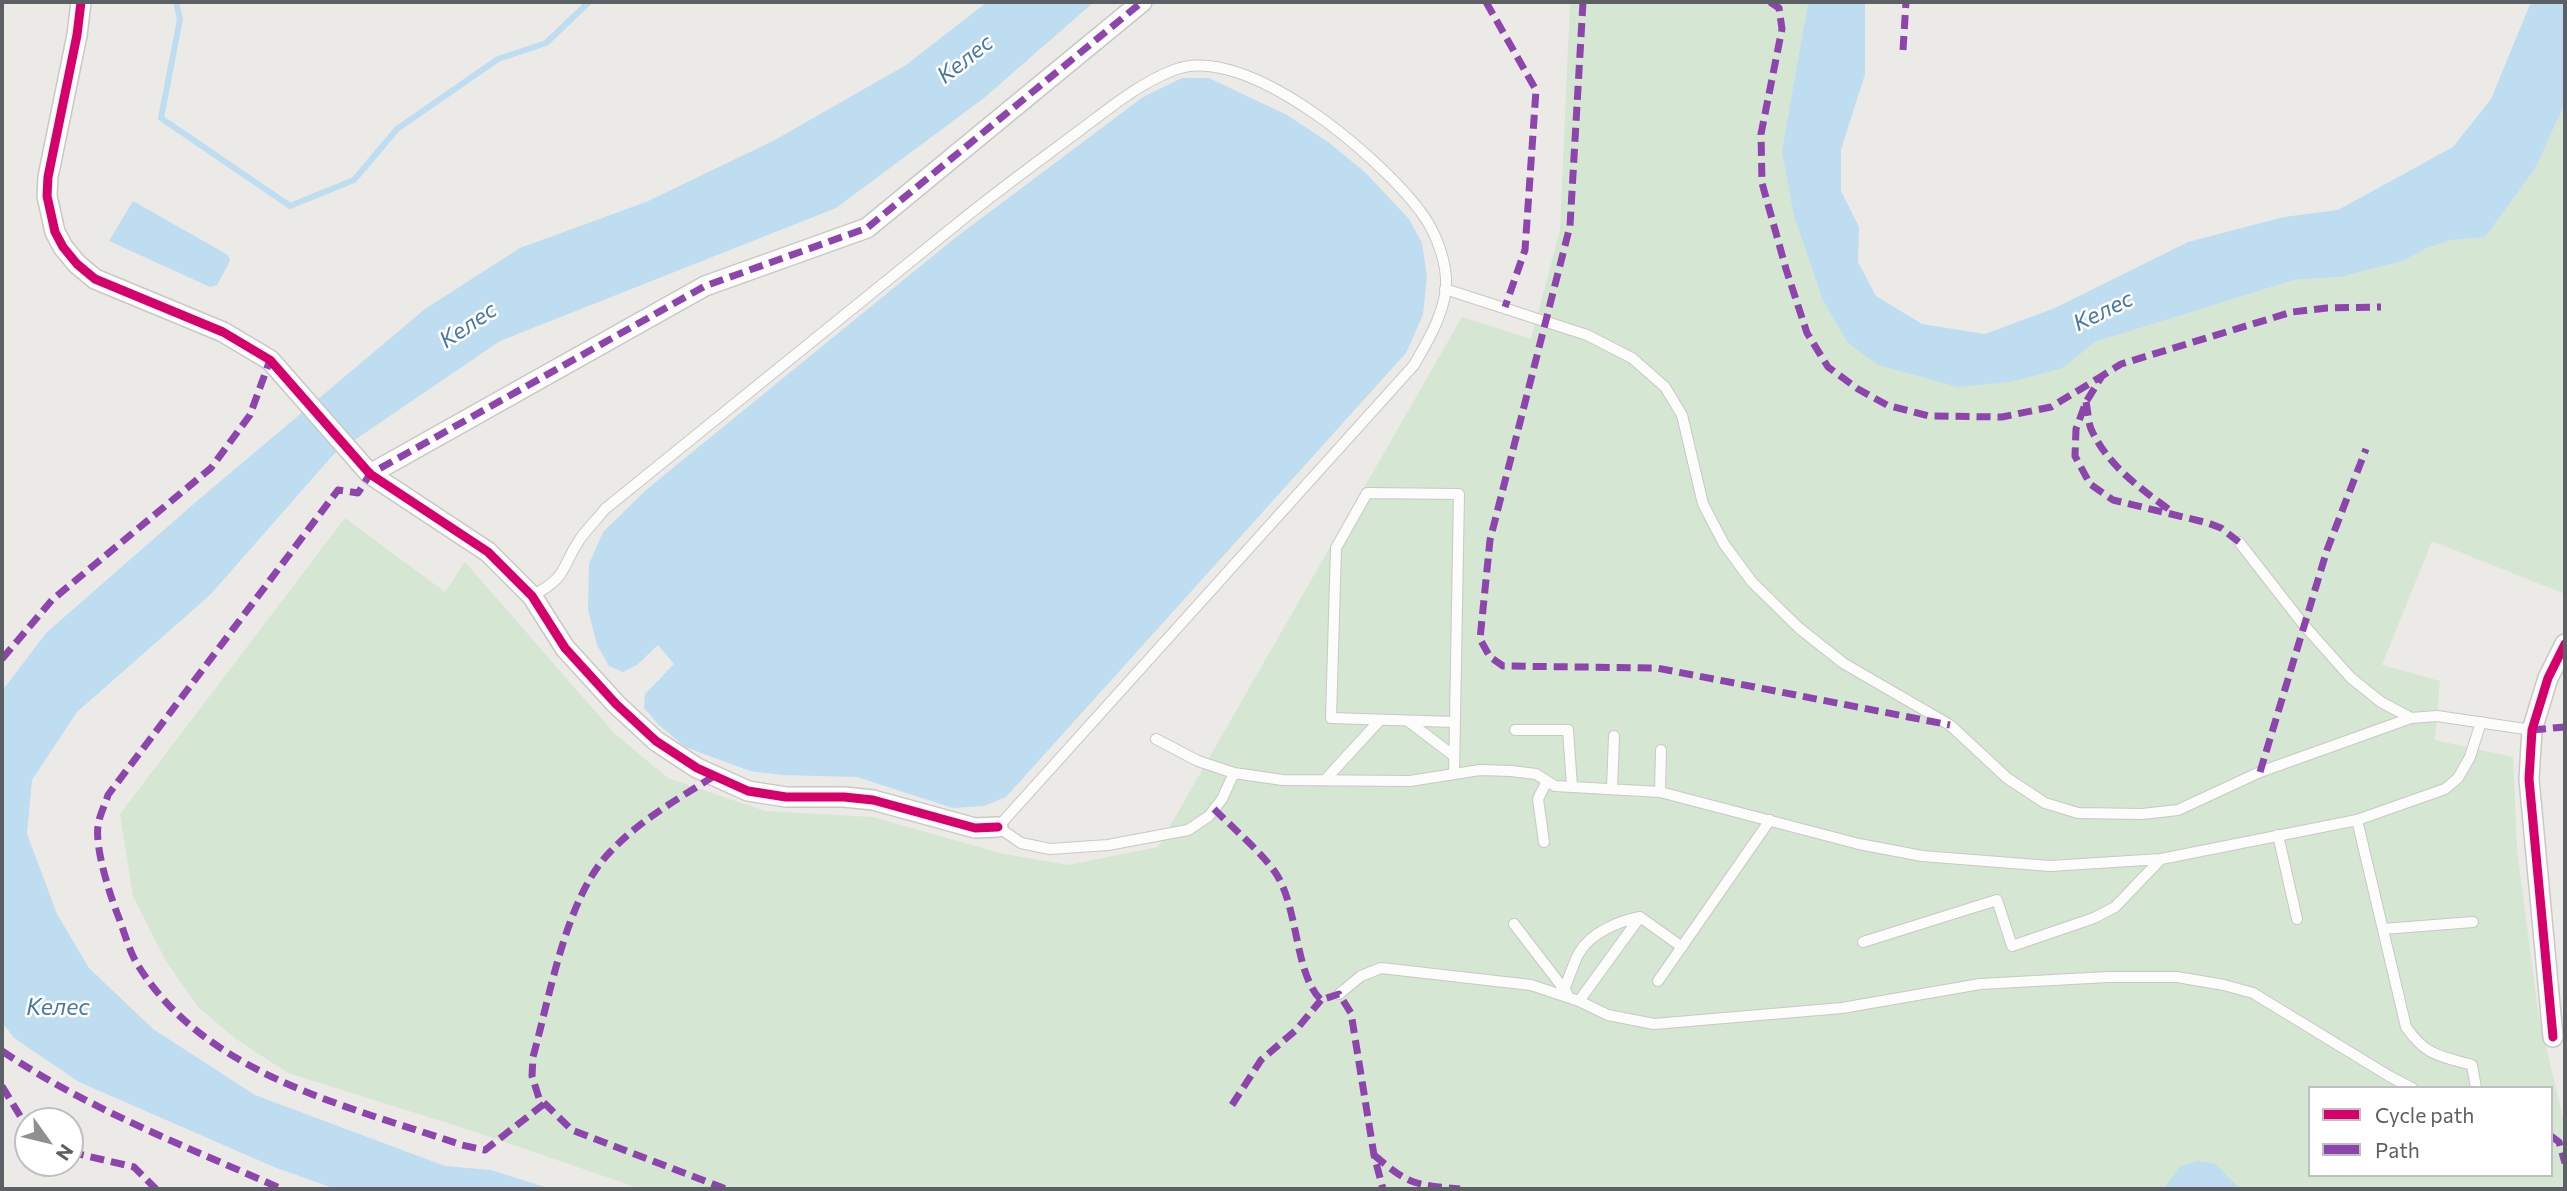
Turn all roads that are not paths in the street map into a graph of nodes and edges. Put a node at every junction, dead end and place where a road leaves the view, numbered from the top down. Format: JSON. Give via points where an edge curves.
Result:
{"nodes":[{"id":1,"x":80,"y":2,"type":"edge"},
{"id":2,"x":1142,"y":2,"type":"edge"},
{"id":3,"x":1445,"y":289,"type":"junction"},
{"id":4,"x":370,"y":474,"type":"junction"},
{"id":5,"x":2239,"y":542,"type":"dead end"},
{"id":6,"x":532,"y":596,"type":"junction"},
{"id":7,"x":2565,"y":644,"type":"edge"},
{"id":8,"x":2411,"y":718,"type":"junction"},
{"id":9,"x":1380,"y":720,"type":"junction"},
{"id":10,"x":1408,"y":721,"type":"junction"},
{"id":11,"x":1454,"y":722,"type":"junction"},
{"id":12,"x":2481,"y":722,"type":"junction"},
{"id":13,"x":1516,"y":730,"type":"dead end"},
{"id":14,"x":2532,"y":730,"type":"junction"},
{"id":15,"x":1614,"y":736,"type":"dead end"},
{"id":16,"x":1156,"y":739,"type":"dead end"},
{"id":17,"x":1661,"y":750,"type":"dead end"},
{"id":18,"x":1454,"y":756,"type":"junction"},
{"id":19,"x":1234,"y":773,"type":"junction"},
{"id":20,"x":1454,"y":774,"type":"junction"},
{"id":21,"x":1325,"y":780,"type":"junction"},
{"id":22,"x":1547,"y":781,"type":"junction"},
{"id":23,"x":1572,"y":786,"type":"junction"},
{"id":24,"x":1612,"y":789,"type":"junction"},
{"id":25,"x":1660,"y":792,"type":"junction"},
{"id":26,"x":1770,"y":820,"type":"junction"},
{"id":27,"x":2357,"y":820,"type":"junction"},
{"id":28,"x":998,"y":827,"type":"junction"},
{"id":29,"x":2278,"y":835,"type":"junction"},
{"id":30,"x":1544,"y":842,"type":"dead end"},
{"id":31,"x":2161,"y":859,"type":"junction"},
{"id":32,"x":1640,"y":917,"type":"junction"},
{"id":33,"x":2297,"y":919,"type":"dead end"},
{"id":34,"x":2473,"y":922,"type":"dead end"},
{"id":35,"x":1514,"y":924,"type":"dead end"},
{"id":36,"x":2383,"y":929,"type":"junction"},
{"id":37,"x":1863,"y":942,"type":"dead end"},
{"id":38,"x":1682,"y":947,"type":"junction"},
{"id":39,"x":1658,"y":981,"type":"dead end"},
{"id":40,"x":1339,"y":993,"type":"dead end"},
{"id":41,"x":1572,"y":996,"type":"junction"},
{"id":42,"x":2553,"y":1037,"type":"dead end"},
{"id":43,"x":2408,"y":1086,"type":"edge"},
{"id":44,"x":2476,"y":1086,"type":"edge"}],
"edges":[{"from":1,"to":4,"type":"street","via":[[78,35],[48,177],[50,215],[63,247],[95,279],[223,332],[270,359]]},
{"from":2,"to":4,"type":"street","via":[[867,228],[705,286]]},
{"from":3,"to":6,"type":"lane","via":[[1437,242],[1421,212],[1376,161],[1322,117],[1272,88],[1226,69],[1200,64],[1177,68],[1143,83],[996,192],[605,509],[579,540],[565,571]]},
{"from":3,"to":8,"type":"lane","via":[[1587,335],[1632,358],[1665,387],[1682,415],[1703,504],[1752,582],[1843,663],[1950,725],[2007,779],[2045,803],[2078,813],[2178,810],[2260,772]]},
{"from":3,"to":28,"type":"lane","via":[[1431,334],[1414,365]]},
{"from":4,"to":6,"type":"street","via":[[488,552]]},
{"from":5,"to":8,"type":"lane","via":[[2351,678]]},
{"from":6,"to":28,"type":"street","via":[[565,648],[616,704],[656,741],[697,768],[748,790],[786,797],[873,800],[975,828]]},
{"from":7,"to":14,"type":"street"},
{"from":8,"to":12,"type":"lane"},
{"from":9,"to":10,"type":"lane"},
{"from":9,"to":11,"type":"lane","via":[[1331,718],[1336,548],[1367,493],[1459,494]]},
{"from":9,"to":21,"type":"lane"},
{"from":10,"to":11,"type":"lane"},
{"from":10,"to":18,"type":"lane"},
{"from":11,"to":18,"type":"lane"},
{"from":12,"to":14,"type":"lane"},
{"from":12,"to":27,"type":"lane","via":[[2470,757],[2445,789]]},
{"from":13,"to":23,"type":"lane","via":[[1567,730]]},
{"from":14,"to":42,"type":"street","via":[[2529,779]]},
{"from":15,"to":24,"type":"lane"},
{"from":16,"to":19,"type":"lane"},
{"from":17,"to":25,"type":"lane"},
{"from":18,"to":20,"type":"lane"},
{"from":19,"to":21,"type":"lane"},
{"from":19,"to":28,"type":"lane","via":[[1209,816],[1188,830],[1108,845],[1050,849],[1021,843]]},
{"from":20,"to":21,"type":"lane","via":[[1410,781]]},
{"from":20,"to":22,"type":"lane","via":[[1511,771],[1536,774]]},
{"from":22,"to":23,"type":"lane"},
{"from":22,"to":30,"type":"lane","via":[[1538,799]]},
{"from":23,"to":24,"type":"lane"},
{"from":24,"to":25,"type":"lane"},
{"from":25,"to":26,"type":"lane"},
{"from":26,"to":31,"type":"lane","via":[[1922,856],[2050,866]]},
{"from":26,"to":38,"type":"lane"},
{"from":27,"to":29,"type":"lane"},
{"from":27,"to":36,"type":"lane"},
{"from":29,"to":31,"type":"lane"},
{"from":29,"to":33,"type":"lane"},
{"from":31,"to":37,"type":"lane","via":[[2115,906],[2094,918],[2012,946],[1997,900]]},
{"from":32,"to":38,"type":"lane"},
{"from":32,"to":41,"type":"lane"},
{"from":32,"to":41,"type":"lane","via":[[1622,921],[1587,942],[1579,953]]},
{"from":34,"to":36,"type":"lane"},
{"from":35,"to":41,"type":"lane"},
{"from":36,"to":44,"type":"lane","via":[[2406,1027],[2431,1053],[2472,1065]]},
{"from":38,"to":39,"type":"lane"},
{"from":40,"to":41,"type":"lane","via":[[1381,968],[1531,985]]},
{"from":41,"to":43,"type":"lane","via":[[1608,1015],[1654,1024],[1842,1009],[1980,984],[2177,976],[2253,993]]}]}
